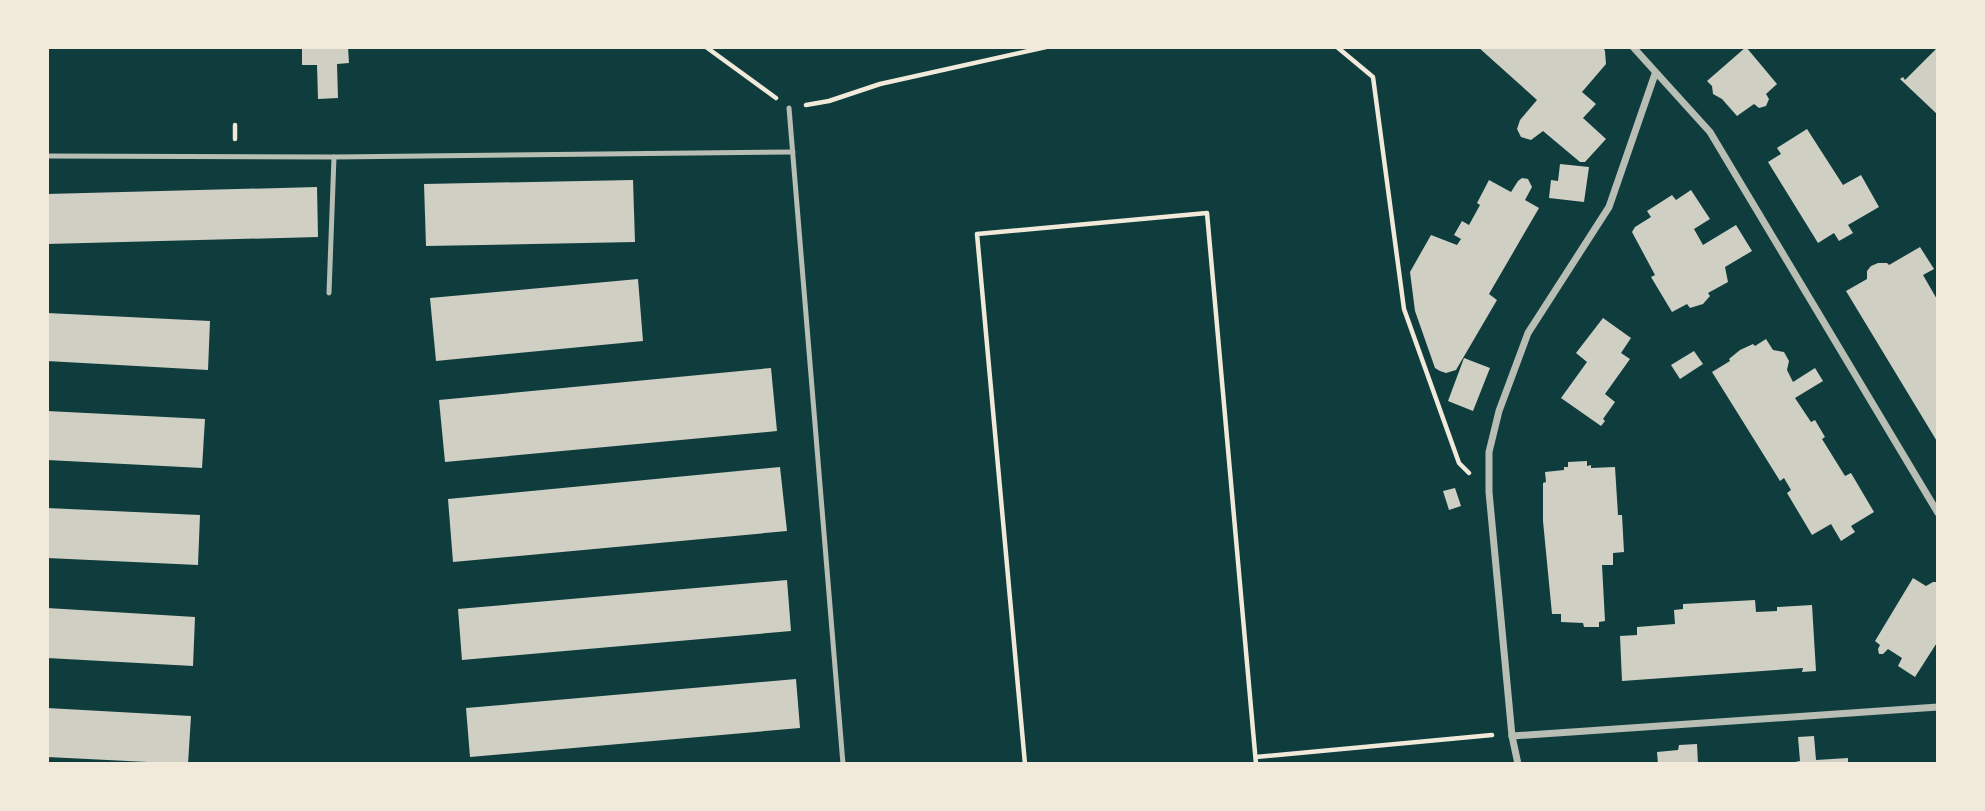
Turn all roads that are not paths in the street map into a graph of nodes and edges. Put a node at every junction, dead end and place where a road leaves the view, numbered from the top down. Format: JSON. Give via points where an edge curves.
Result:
{"nodes":[{"id":1,"x":1633,"y":47,"type":"edge"},
{"id":2,"x":1655,"y":74,"type":"junction"},
{"id":3,"x":789,"y":108,"type":"road end"},
{"id":4,"x":793,"y":152,"type":"junction"},
{"id":5,"x":47,"y":156,"type":"edge"},
{"id":6,"x":334,"y":158,"type":"junction"},
{"id":7,"x":329,"y":293,"type":"dead end"},
{"id":8,"x":1938,"y":513,"type":"edge"},
{"id":9,"x":1938,"y":707,"type":"edge"},
{"id":10,"x":1512,"y":736,"type":"junction"},
{"id":11,"x":843,"y":764,"type":"edge"},
{"id":12,"x":1518,"y":764,"type":"edge"}],
"edges":[{"from":1,"to":2,"type":"street"},
{"from":2,"to":8,"type":"street","via":[[1710,132]]},
{"from":2,"to":10,"type":"street","via":[[1609,207],[1528,333],[1489,452]]},
{"from":3,"to":4,"type":"lane"},
{"from":4,"to":6,"type":"lane"},
{"from":4,"to":11,"type":"lane"},
{"from":5,"to":6,"type":"lane"},
{"from":6,"to":7,"type":"lane"},
{"from":9,"to":10,"type":"street"},
{"from":10,"to":12,"type":"street"}]}
